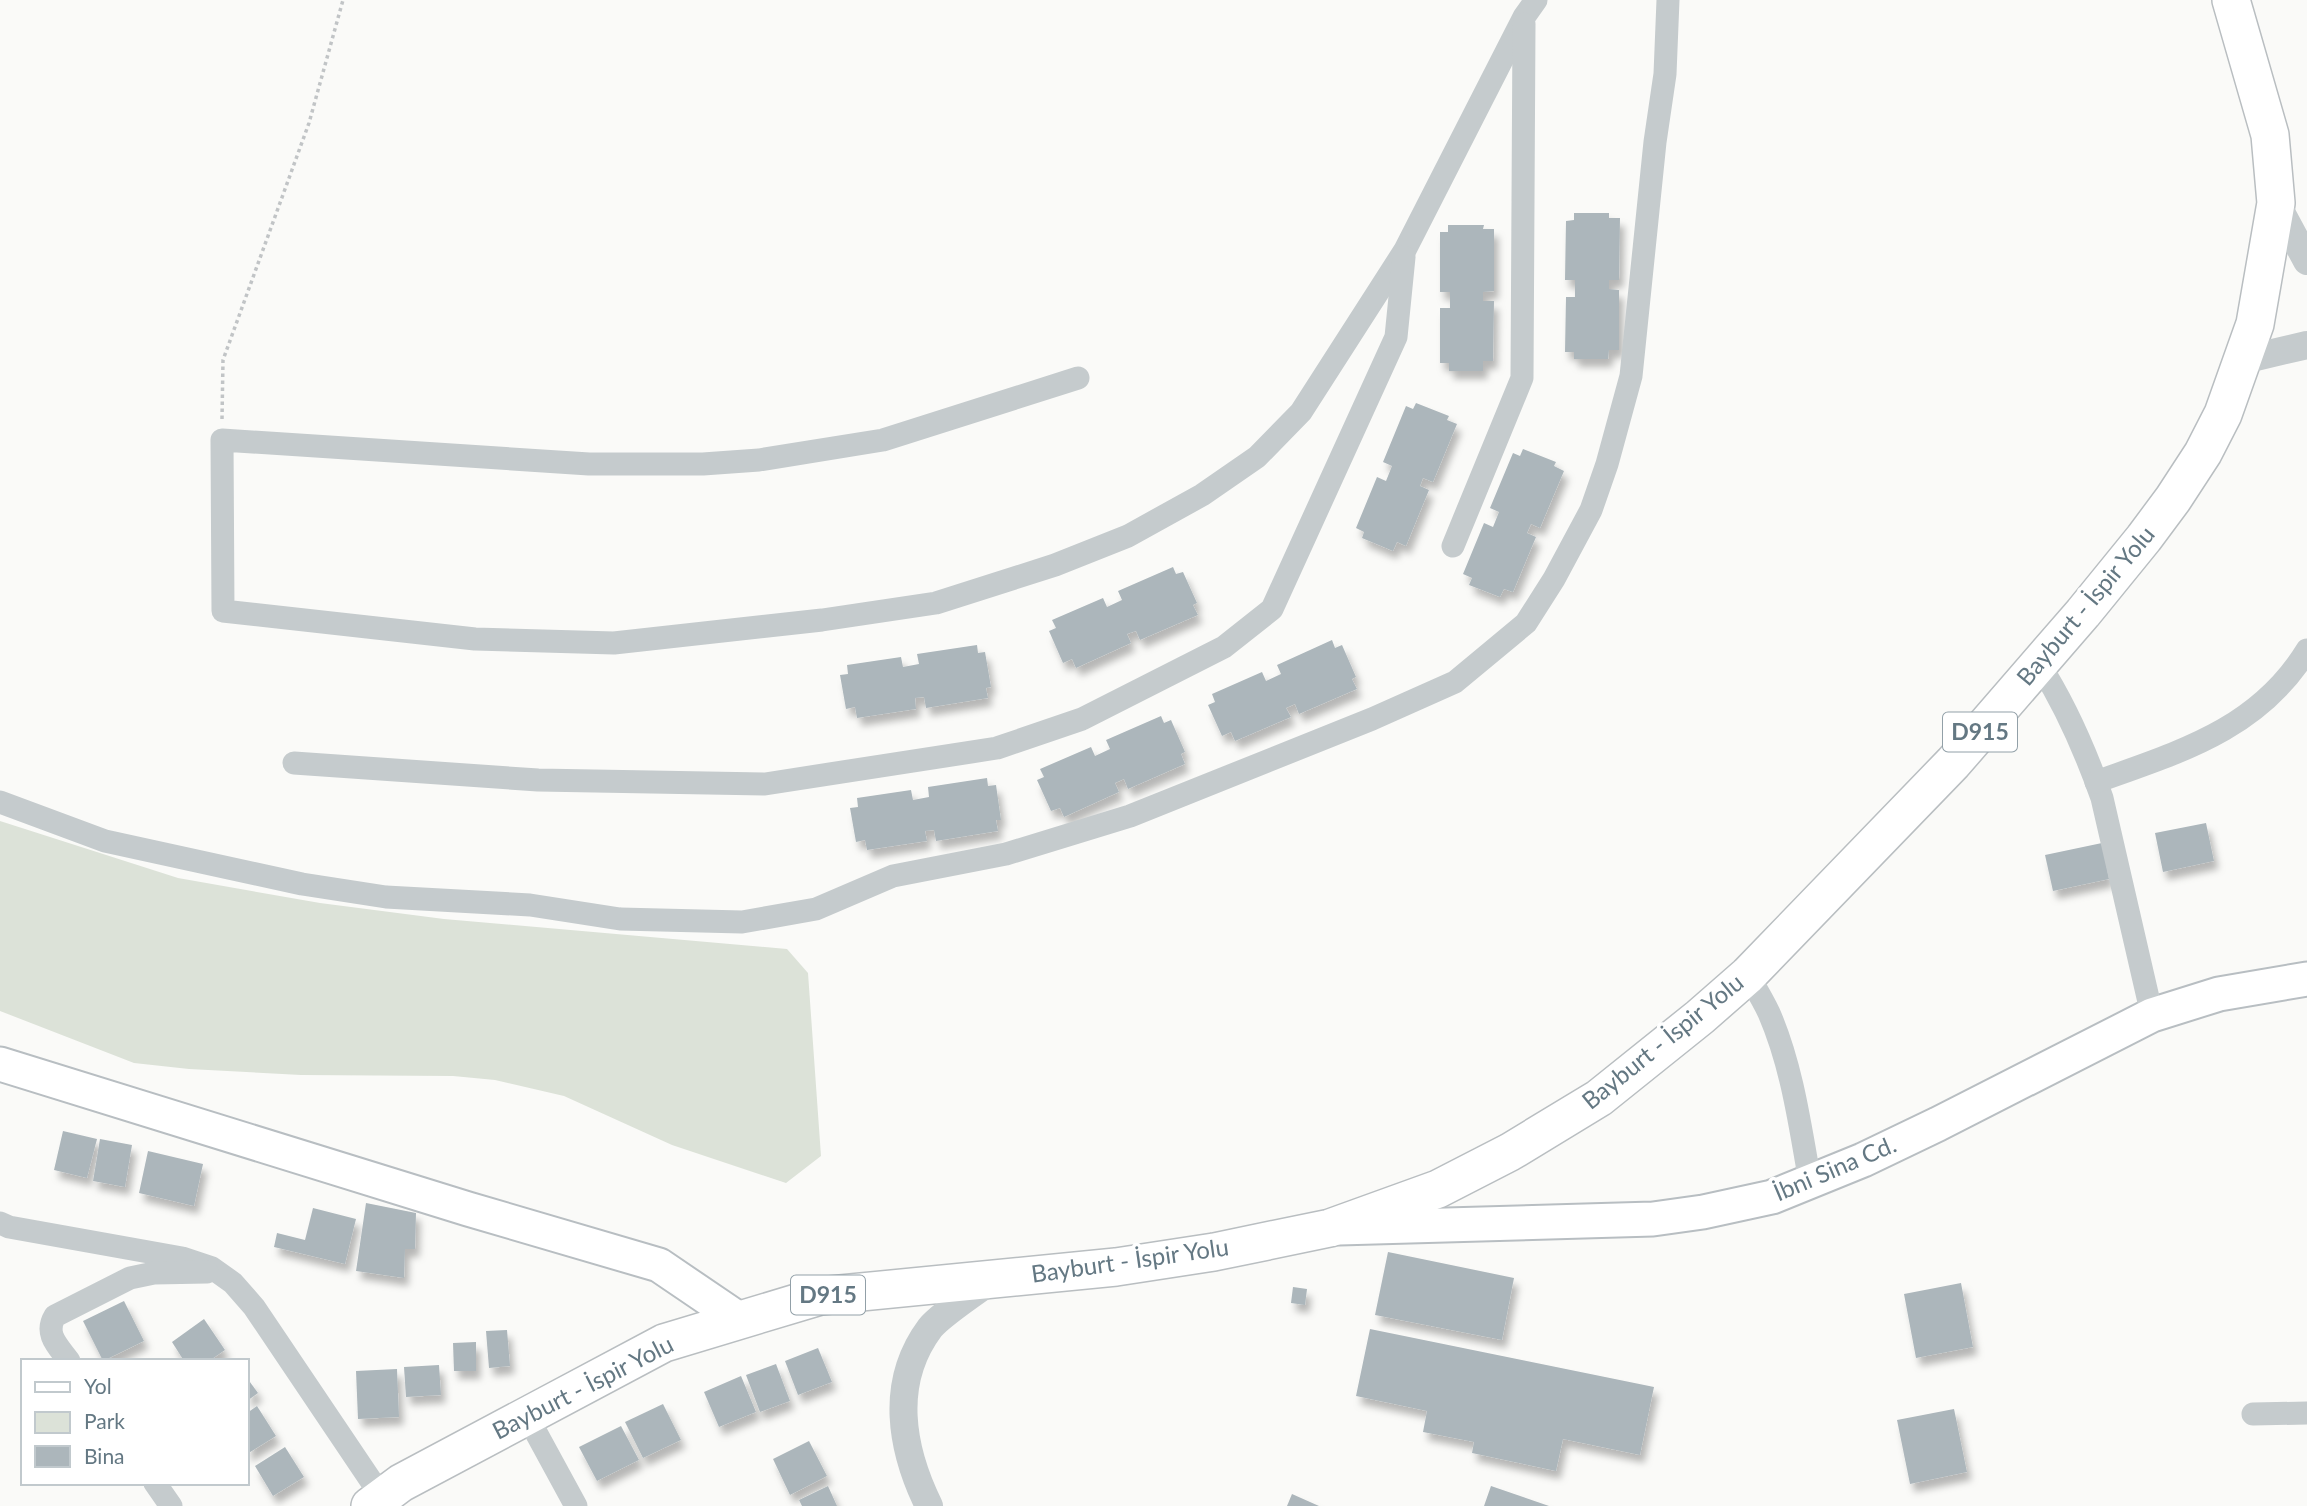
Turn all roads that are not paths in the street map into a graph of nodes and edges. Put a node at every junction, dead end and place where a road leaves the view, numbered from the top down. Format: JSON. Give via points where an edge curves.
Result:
{"nodes":[{"id":1,"x":1668,"y":0,"type":"edge"},
{"id":2,"x":2231,"y":0,"type":"edge"},
{"id":3,"x":1530,"y":9,"type":"edge"},
{"id":4,"x":2276,"y":203,"type":"junction"},
{"id":5,"x":1405,"y":250,"type":"junction"},
{"id":6,"x":2307,"y":261,"type":"edge"},
{"id":7,"x":2307,"y":345,"type":"edge"},
{"id":8,"x":2243,"y":360,"type":"junction"},
{"id":9,"x":1078,"y":379,"type":"dead end"},
{"id":10,"x":1453,"y":546,"type":"dead end"},
{"id":11,"x":2307,"y":650,"type":"edge"},
{"id":12,"x":2039,"y":664,"type":"junction"},
{"id":13,"x":294,"y":763,"type":"dead end"},
{"id":14,"x":2096,"y":782,"type":"junction"},
{"id":15,"x":0,"y":802,"type":"edge"},
{"id":16,"x":1748,"y":975,"type":"junction"},
{"id":17,"x":2307,"y":979,"type":"edge"},
{"id":18,"x":2152,"y":1015,"type":"junction"},
{"id":19,"x":0,"y":1064,"type":"edge"},
{"id":20,"x":1810,"y":1182,"type":"junction"},
{"id":21,"x":0,"y":1223,"type":"edge"},
{"id":22,"x":1330,"y":1228,"type":"junction"},
{"id":23,"x":217,"y":1272,"type":"junction"},
{"id":24,"x":993,"y":1279,"type":"junction"},
{"id":25,"x":740,"y":1320,"type":"junction"},
{"id":26,"x":68,"y":1359,"type":"edge"},
{"id":27,"x":2307,"y":1413,"type":"edge"},
{"id":28,"x":2253,"y":1414,"type":"dead end"},
{"id":29,"x":527,"y":1416,"type":"junction"},
{"id":30,"x":156,"y":1485,"type":"edge"},
{"id":31,"x":381,"y":1503,"type":"edge"},
{"id":32,"x":171,"y":1506,"type":"edge"},
{"id":33,"x":576,"y":1506,"type":"edge"},
{"id":34,"x":929,"y":1506,"type":"edge"}],
"edges":[{"from":1,"to":15,"type":"street","via":[[1665,74],[1631,376],[1607,464],[1591,510],[1526,623],[1455,682],[1130,816],[1006,854],[893,876],[816,909],[742,922],[620,919],[530,905],[386,897],[302,884],[105,841]]},
{"from":2,"to":4,"type":"main road","name":"Bayburt - İspir Yolu","number":"D915","via":[[2270,135]]},
{"from":3,"to":5,"type":"street"},
{"from":3,"to":10,"type":"street","via":[[1522,378]]},
{"from":4,"to":6,"type":"street"},
{"from":4,"to":8,"type":"main road","name":"Bayburt - İspir Yolu","number":"D915","via":[[2255,324]]},
{"from":5,"to":9,"type":"street","via":[[1301,412],[1257,457],[1202,495],[1128,536],[936,603],[614,643],[475,639],[223,611],[222,440],[589,464],[748,461],[883,440]]},
{"from":5,"to":13,"type":"street","via":[[1396,337],[1272,609],[1224,647],[1082,719],[997,748],[765,784],[538,780]]},
{"from":7,"to":8,"type":"street"},
{"from":8,"to":12,"type":"main road","name":"Bayburt - İspir Yolu","number":"D915","via":[[2208,443],[2173,499]]},
{"from":11,"to":14,"type":"street","via":[[2266,701],[2228,729]]},
{"from":12,"to":14,"type":"street","via":[[2062,701]]},
{"from":12,"to":16,"type":"main road","name":"Bayburt - İspir Yolu","number":"D915","via":[[1954,763]]},
{"from":14,"to":18,"type":"street"},
{"from":16,"to":20,"type":"street","via":[[1769,1012],[1785,1059]]},
{"from":16,"to":22,"type":"main road","name":"Bayburt - İspir Yolu","number":"D915","via":[[1599,1098],[1510,1152],[1438,1189]]},
{"from":17,"to":18,"type":"main road","name":"İbni Sina Cd.","via":[[2219,993]]},
{"from":18,"to":20,"type":"main road","name":"İbni Sina Cd.","via":[[1938,1124]]},
{"from":19,"to":25,"type":"main road","via":[[659,1265]]},
{"from":20,"to":22,"type":"main road","name":"İbni Sina Cd.","via":[[1772,1197],[1653,1219]]},
{"from":21,"to":23,"type":"street","via":[[183,1258]]},
{"from":22,"to":24,"type":"main road","name":"Bayburt - İspir Yolu","number":"D915","via":[[1116,1267]]},
{"from":23,"to":26,"type":"street","via":[[130,1278],[55,1316],[51,1335]]},
{"from":23,"to":31,"type":"street","via":[[254,1307]]},
{"from":24,"to":25,"type":"main road","name":"Bayburt - İspir Yolu","number":"D915","via":[[820,1296]]},
{"from":24,"to":34,"type":"street","via":[[931,1327],[912,1363],[902,1398],[905,1434]]},
{"from":25,"to":29,"type":"main road","name":"Bayburt - İspir Yolu","number":"D915","via":[[664,1343]]},
{"from":27,"to":28,"type":"street"},
{"from":29,"to":31,"type":"main road","name":"Bayburt - İspir Yolu","number":"D915","via":[[401,1483]]},
{"from":29,"to":33,"type":"street"},
{"from":30,"to":32,"type":"street"}]}
